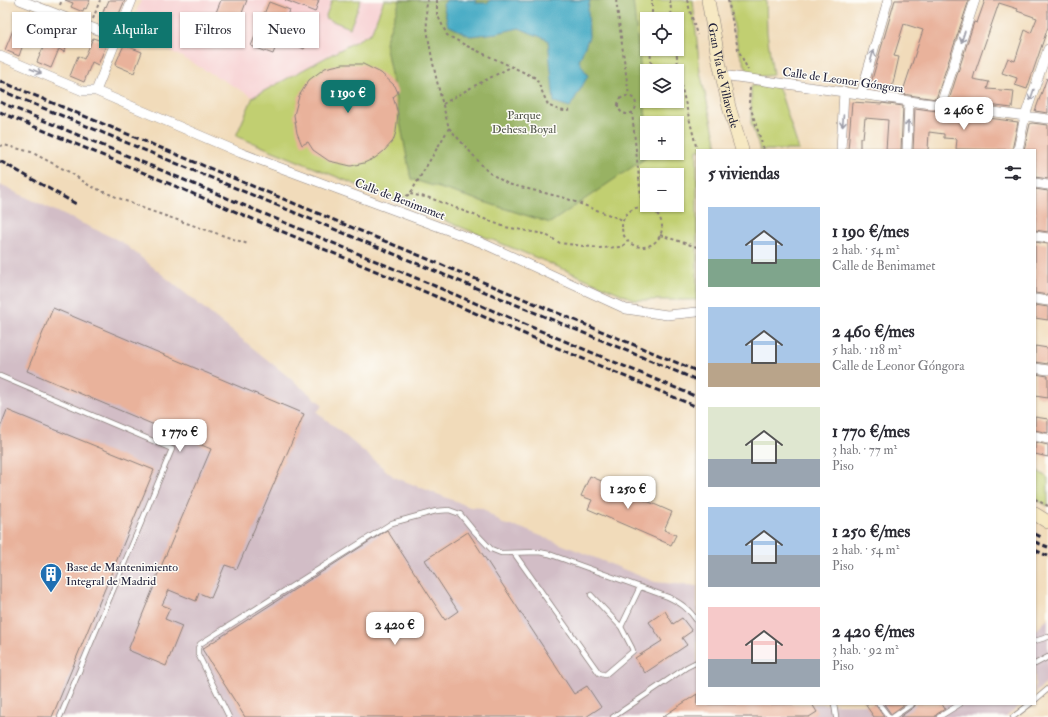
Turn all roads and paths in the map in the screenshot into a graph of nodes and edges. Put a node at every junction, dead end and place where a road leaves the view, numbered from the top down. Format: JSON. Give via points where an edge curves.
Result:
{"nodes":[{"id":1,"x":20,"y":0,"type":"edge"},
{"id":2,"x":100,"y":0,"type":"edge"},
{"id":3,"x":132,"y":0,"type":"edge"},
{"id":4,"x":428,"y":0,"type":"edge"},
{"id":5,"x":437,"y":0,"type":"edge"},
{"id":6,"x":616,"y":0,"type":"edge"},
{"id":7,"x":652,"y":0,"type":"edge"},
{"id":8,"x":670,"y":0,"type":"edge"},
{"id":9,"x":687,"y":0,"type":"edge"},
{"id":10,"x":708,"y":0,"type":"edge"},
{"id":11,"x":715,"y":0,"type":"edge"},
{"id":12,"x":728,"y":0,"type":"edge"},
{"id":13,"x":888,"y":0,"type":"edge"},
{"id":14,"x":975,"y":0,"type":"edge"},
{"id":15,"x":52,"y":12,"type":"edge"},
{"id":16,"x":127,"y":12,"type":"edge"},
{"id":17,"x":652,"y":12,"type":"edge"},
{"id":18,"x":671,"y":12,"type":"edge"},
{"id":19,"x":91,"y":23,"type":"edge"},
{"id":20,"x":697,"y":35,"type":"dead end"},
{"id":21,"x":112,"y":48,"type":"edge"},
{"id":22,"x":1048,"y":49,"type":"edge"},
{"id":23,"x":0,"y":56,"type":"edge"},
{"id":24,"x":677,"y":56,"type":"edge"},
{"id":25,"x":512,"y":67,"type":"junction"},
{"id":26,"x":748,"y":72,"type":"dead end"},
{"id":27,"x":729,"y":76,"type":"junction"},
{"id":28,"x":751,"y":86,"type":"dead end"},
{"id":29,"x":96,"y":91,"type":"junction"},
{"id":30,"x":844,"y":91,"type":"junction"},
{"id":31,"x":861,"y":94,"type":"junction"},
{"id":32,"x":628,"y":96,"type":"junction"},
{"id":33,"x":909,"y":101,"type":"junction"},
{"id":34,"x":443,"y":104,"type":"junction"},
{"id":35,"x":941,"y":104,"type":"junction"},
{"id":36,"x":572,"y":110,"type":"dead end"},
{"id":37,"x":632,"y":112,"type":"junction"},
{"id":38,"x":1025,"y":116,"type":"junction"},
{"id":39,"x":1048,"y":119,"type":"edge"},
{"id":40,"x":448,"y":128,"type":"junction"},
{"id":41,"x":0,"y":146,"type":"edge"},
{"id":42,"x":698,"y":149,"type":"edge"},
{"id":43,"x":742,"y":149,"type":"edge"},
{"id":44,"x":749,"y":149,"type":"edge"},
{"id":45,"x":764,"y":149,"type":"edge"},
{"id":46,"x":840,"y":149,"type":"edge"},
{"id":47,"x":907,"y":149,"type":"edge"},
{"id":48,"x":1018,"y":149,"type":"edge"},
{"id":49,"x":1036,"y":183,"type":"edge"},
{"id":50,"x":1048,"y":185,"type":"edge"},
{"id":51,"x":640,"y":189,"type":"edge"},
{"id":52,"x":410,"y":194,"type":"junction"},
{"id":53,"x":401,"y":200,"type":"dead end"},
{"id":54,"x":640,"y":209,"type":"edge"},
{"id":55,"x":655,"y":212,"type":"edge"},
{"id":56,"x":624,"y":220,"type":"junction"},
{"id":57,"x":660,"y":235,"type":"junction"},
{"id":58,"x":1036,"y":236,"type":"edge"},
{"id":59,"x":1048,"y":238,"type":"edge"},
{"id":60,"x":628,"y":242,"type":"junction"},
{"id":61,"x":248,"y":244,"type":"dead end"},
{"id":62,"x":696,"y":247,"type":"edge"},
{"id":63,"x":1036,"y":299,"type":"edge"},
{"id":64,"x":1048,"y":301,"type":"edge"},
{"id":65,"x":696,"y":312,"type":"edge"},
{"id":66,"x":1036,"y":368,"type":"edge"},
{"id":67,"x":1048,"y":370,"type":"edge"},
{"id":68,"x":0,"y":376,"type":"edge"},
{"id":69,"x":1036,"y":436,"type":"edge"},
{"id":70,"x":1048,"y":439,"type":"edge"},
{"id":71,"x":1036,"y":500,"type":"edge"},
{"id":72,"x":1048,"y":506,"type":"edge"},
{"id":73,"x":1036,"y":509,"type":"edge"},
{"id":74,"x":1036,"y":515,"type":"edge"},
{"id":75,"x":1048,"y":515,"type":"edge"},
{"id":76,"x":1048,"y":522,"type":"edge"},
{"id":77,"x":514,"y":553,"type":"junction"},
{"id":78,"x":640,"y":587,"type":"junction"},
{"id":79,"x":591,"y":595,"type":"dead end"},
{"id":80,"x":696,"y":619,"type":"edge"},
{"id":81,"x":621,"y":627,"type":"junction"},
{"id":82,"x":1048,"y":636,"type":"edge"},
{"id":83,"x":1036,"y":641,"type":"edge"},
{"id":84,"x":1048,"y":657,"type":"edge"},
{"id":85,"x":696,"y":662,"type":"edge"},
{"id":86,"x":1036,"y":663,"type":"edge"},
{"id":87,"x":1048,"y":689,"type":"edge"},
{"id":88,"x":1036,"y":699,"type":"edge"},
{"id":89,"x":834,"y":705,"type":"edge"},
{"id":90,"x":880,"y":705,"type":"edge"},
{"id":91,"x":911,"y":705,"type":"edge"},
{"id":92,"x":958,"y":705,"type":"edge"},
{"id":93,"x":1029,"y":705,"type":"edge"},
{"id":94,"x":60,"y":717,"type":"edge"},
{"id":95,"x":229,"y":717,"type":"edge"},
{"id":96,"x":613,"y":717,"type":"edge"},
{"id":97,"x":836,"y":717,"type":"edge"},
{"id":98,"x":889,"y":717,"type":"edge"},
{"id":99,"x":893,"y":717,"type":"edge"},
{"id":100,"x":939,"y":717,"type":"edge"},
{"id":101,"x":1014,"y":717,"type":"edge"}],
"edges":[{"from":1,"to":15,"type":"street"},
{"from":2,"to":19,"type":"path"},
{"from":3,"to":16,"type":"street"},
{"from":4,"to":34,"type":"path","via":[[428,36]]},
{"from":5,"to":25,"type":"path","via":[[437,14],[447,35]]},
{"from":6,"to":32,"type":"path"},
{"from":7,"to":17,"type":"path"},
{"from":8,"to":18,"type":"path"},
{"from":9,"to":20,"type":"path"},
{"from":10,"to":43,"type":"street","name":"Gran Vía de Villaverde","via":[[727,100]]},
{"from":11,"to":27,"type":"street","name":"Gran Vía de Villaverde"},
{"from":12,"to":26,"type":"path","via":[[738,49]]},
{"from":31,"to":13,"type":"street","one_way":true},
{"from":14,"to":35,"type":"street","one_way":true},
{"from":21,"to":29,"type":"street"},
{"from":22,"to":38,"type":"street","one_way":true},
{"from":23,"to":29,"type":"street","name":"Calle de Benimamet","one_way":true,"via":[[83,91]]},
{"from":24,"to":42,"type":"path","via":[[680,81]]},
{"from":25,"to":34,"type":"path"},
{"from":25,"to":36,"type":"path","via":[[536,78],[548,105],[559,110]]},
{"from":27,"to":30,"type":"street","name":"Calle de Leonor Góngora"},
{"from":27,"to":44,"type":"street","name":"Gran Vía de Villaverde"},
{"from":28,"to":45,"type":"path","via":[[748,103]]},
{"from":29,"to":65,"type":"street","name":"Calle de Benimamet","via":[[241,152],[480,242],[626,309],[667,314]]},
{"from":30,"to":31,"type":"street","name":"Calle de Leonor Góngora"},
{"from":30,"to":46,"type":"street","one_way":true},
{"from":31,"to":33,"type":"street","name":"Calle de Leonor Góngora"},
{"from":32,"to":37,"type":"path","via":[[634,99],[636,104]]},
{"from":32,"to":37,"type":"path","via":[[620,99],[618,107],[624,114]]},
{"from":33,"to":35,"type":"street","name":"Calle de Leonor Góngora"},
{"from":47,"to":33,"type":"street","one_way":true},
{"from":34,"to":40,"type":"path"},
{"from":35,"to":38,"type":"street","name":"Calle de Leonor Góngora"},
{"from":37,"to":51,"type":"path"},
{"from":38,"to":39,"type":"street","name":"Calle de Leonor Góngora"},
{"from":38,"to":48,"type":"street"},
{"from":40,"to":52,"type":"path"},
{"from":40,"to":56,"type":"path","via":[[488,172],[508,184],[565,198]]},
{"from":41,"to":61,"type":"path","via":[[31,152],[90,186],[145,209]]},
{"from":49,"to":50,"type":"street"},
{"from":52,"to":53,"type":"path"},
{"from":52,"to":60,"type":"path","via":[[430,198],[505,228],[544,234],[560,243],[599,248],[621,247]]},
{"from":54,"to":56,"type":"path","via":[[631,211]]},
{"from":55,"to":57,"type":"path","via":[[661,222]]},
{"from":56,"to":60,"type":"path","via":[[623,232]]},
{"from":57,"to":60,"type":"path","via":[[646,247],[634,246]]},
{"from":57,"to":62,"type":"path"},
{"from":58,"to":59,"type":"street"},
{"from":63,"to":64,"type":"street"},
{"from":66,"to":67,"type":"street"},
{"from":68,"to":94,"type":"lane","via":[[172,449]]},
{"from":69,"to":70,"type":"street"},
{"from":71,"to":72,"type":"path"},
{"from":73,"to":75,"type":"street"},
{"from":74,"to":76,"type":"street"},
{"from":77,"to":78,"type":"lane","via":[[549,554]]},
{"from":77,"to":81,"type":"lane","via":[[602,675],[633,651]]},
{"from":77,"to":95,"type":"lane","via":[[501,553],[491,549],[460,514],[449,510],[392,523],[200,644],[198,654]]},
{"from":78,"to":80,"type":"lane","via":[[682,604]]},
{"from":78,"to":81,"type":"lane"},
{"from":79,"to":81,"type":"lane"},
{"from":82,"to":83,"type":"lane"},
{"from":84,"to":86,"type":"lane"},
{"from":85,"to":96,"type":"lane"},
{"from":87,"to":88,"type":"lane"},
{"from":89,"to":97,"type":"lane"},
{"from":90,"to":98,"type":"lane"},
{"from":91,"to":99,"type":"lane"},
{"from":92,"to":100,"type":"lane"},
{"from":93,"to":101,"type":"lane"}]}
